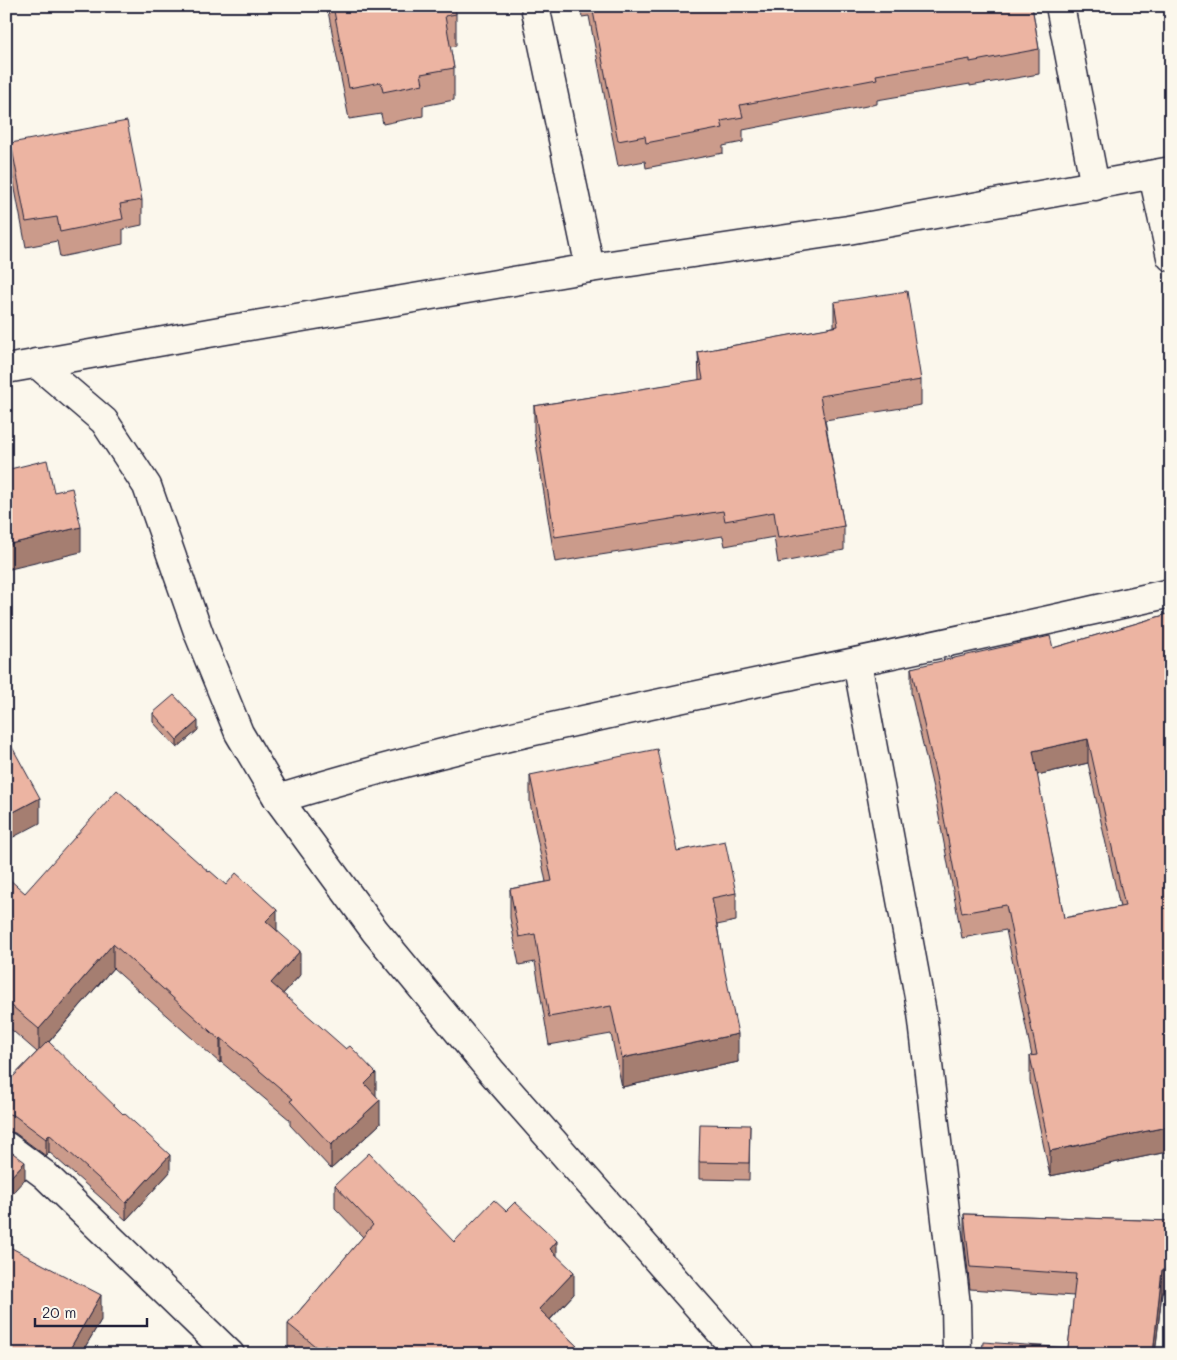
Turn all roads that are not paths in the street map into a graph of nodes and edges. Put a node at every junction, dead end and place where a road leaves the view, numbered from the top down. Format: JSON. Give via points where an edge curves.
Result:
{"nodes":[{"id":1,"x":535,"y":6,"type":"edge"},
{"id":2,"x":1060,"y":6,"type":"edge"},
{"id":3,"x":1162,"y":173,"type":"edge"},
{"id":4,"x":1096,"y":186,"type":"junction"},
{"id":5,"x":1171,"y":257,"type":"edge"},
{"id":6,"x":590,"y":268,"type":"junction"},
{"id":7,"x":36,"y":363,"type":"junction"},
{"id":8,"x":6,"y":369,"type":"edge"},
{"id":9,"x":1171,"y":593,"type":"edge"},
{"id":10,"x":857,"y":662,"type":"junction"},
{"id":11,"x":278,"y":799,"type":"junction"},
{"id":12,"x":6,"y":1146,"type":"edge"},
{"id":13,"x":230,"y":1354,"type":"edge"},
{"id":14,"x":740,"y":1354,"type":"edge"},
{"id":15,"x":957,"y":1354,"type":"edge"}],
"edges":[{"from":1,"to":6,"type":"street"},
{"from":2,"to":4,"type":"street"},
{"from":3,"to":4,"type":"street"},
{"from":3,"to":5,"type":"street"},
{"from":4,"to":6,"type":"street","via":[[848,230]]},
{"from":6,"to":7,"type":"street"},
{"from":7,"to":8,"type":"street"},
{"from":7,"to":11,"type":"street","via":[[104,420],[147,486],[200,638],[239,733]]},
{"from":9,"to":10,"type":"street"},
{"from":10,"to":11,"type":"street","via":[[567,722],[353,776]]},
{"from":10,"to":15,"type":"street","via":[[922,1013],[956,1305]]},
{"from":11,"to":14,"type":"street","via":[[375,931],[473,1049]]},
{"from":12,"to":13,"type":"street","via":[[45,1175]]}]}
